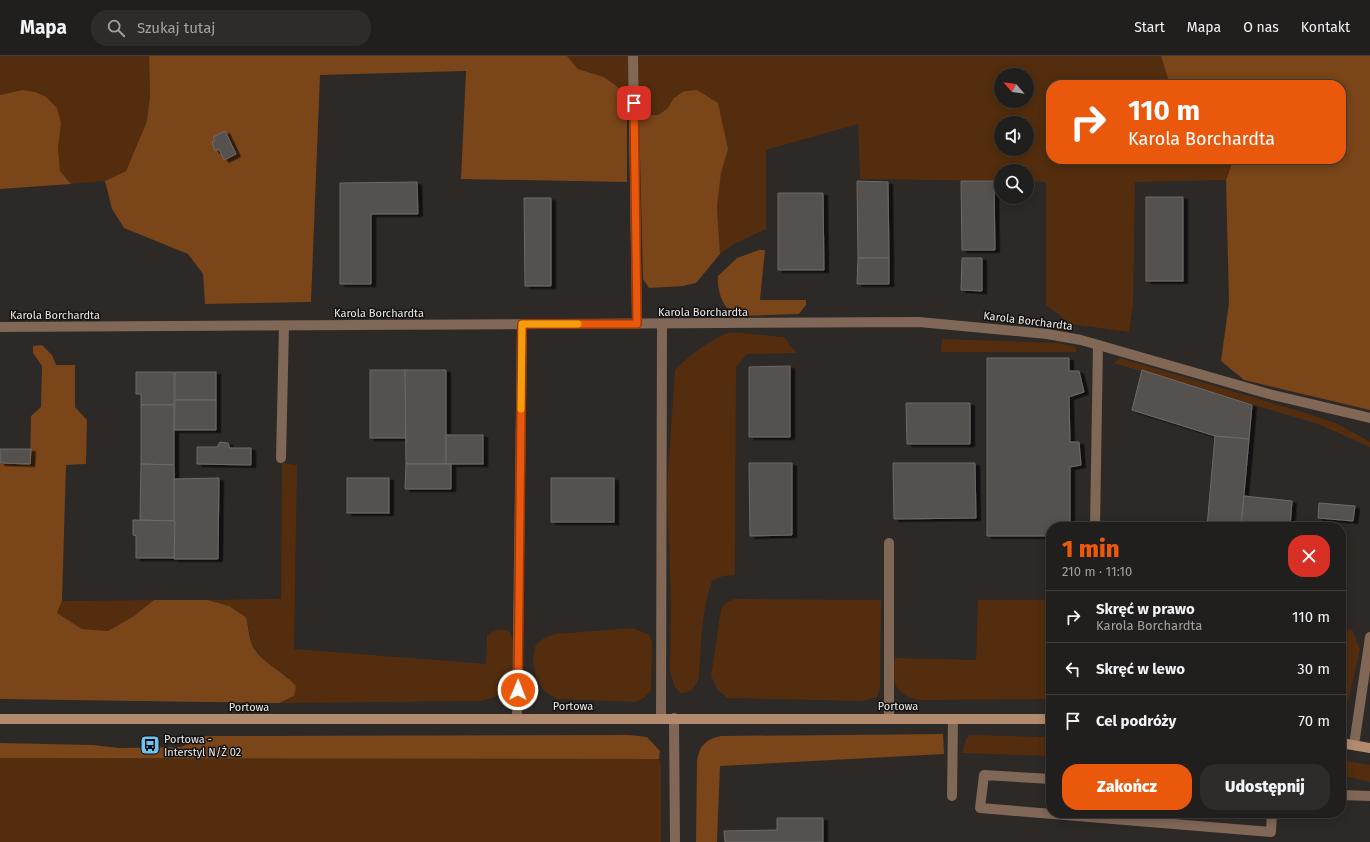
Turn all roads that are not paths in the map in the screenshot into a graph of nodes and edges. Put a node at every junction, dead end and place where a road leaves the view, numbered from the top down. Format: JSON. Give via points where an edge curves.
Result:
{"nodes":[{"id":1,"x":633,"y":56,"type":"edge"},
{"id":2,"x":522,"y":324,"type":"junction"},
{"id":3,"x":637,"y":324,"type":"junction"},
{"id":4,"x":662,"y":324,"type":"junction"},
{"id":5,"x":284,"y":326,"type":"junction"},
{"id":6,"x":0,"y":327,"type":"edge"},
{"id":7,"x":1098,"y":345,"type":"junction"},
{"id":8,"x":1370,"y":418,"type":"edge"},
{"id":9,"x":281,"y":458,"type":"dead end"},
{"id":10,"x":1095,"y":522,"type":"edge"},
{"id":11,"x":889,"y":543,"type":"dead end"},
{"id":12,"x":1370,"y":637,"type":"edge"},
{"id":13,"x":661,"y":718,"type":"junction"},
{"id":14,"x":674,"y":718,"type":"junction"},
{"id":15,"x":889,"y":718,"type":"junction"},
{"id":16,"x":0,"y":719,"type":"edge"},
{"id":17,"x":517,"y":719,"type":"junction"},
{"id":18,"x":953,"y":719,"type":"junction"},
{"id":19,"x":1046,"y":719,"type":"edge"},
{"id":20,"x":1346,"y":744,"type":"edge"},
{"id":21,"x":1354,"y":745,"type":"junction"},
{"id":22,"x":1370,"y":748,"type":"edge"},
{"id":23,"x":1046,"y":779,"type":"edge"},
{"id":24,"x":1346,"y":795,"type":"edge"},
{"id":25,"x":952,"y":796,"type":"dead end"},
{"id":26,"x":1370,"y":796,"type":"edge"},
{"id":27,"x":1046,"y":813,"type":"edge"},
{"id":28,"x":1101,"y":818,"type":"edge"},
{"id":29,"x":1272,"y":818,"type":"edge"},
{"id":30,"x":675,"y":842,"type":"edge"}],
"edges":[{"from":1,"to":3,"type":"street"},
{"from":2,"to":3,"type":"street","name":"Karola Borchardta"},
{"from":2,"to":5,"type":"street","name":"Karola Borchardta"},
{"from":2,"to":17,"type":"street"},
{"from":3,"to":4,"type":"street","name":"Karola Borchardta"},
{"from":4,"to":7,"type":"street","name":"Karola Borchardta","via":[[919,322],[1047,334]]},
{"from":4,"to":13,"type":"street"},
{"from":5,"to":6,"type":"street","name":"Karola Borchardta"},
{"from":5,"to":9,"type":"street"},
{"from":7,"to":8,"type":"street","name":"Karola Borchardta","via":[[1269,394]]},
{"from":7,"to":10,"type":"street"},
{"from":11,"to":15,"type":"street"},
{"from":12,"to":21,"type":"street"},
{"from":13,"to":14,"type":"main road","name":"Portowa"},
{"from":13,"to":17,"type":"main road","name":"Portowa"},
{"from":14,"to":15,"type":"main road","name":"Portowa"},
{"from":14,"to":30,"type":"street"},
{"from":15,"to":18,"type":"main road","name":"Portowa"},
{"from":16,"to":17,"type":"main road","name":"Portowa"},
{"from":18,"to":19,"type":"main road","name":"Portowa"},
{"from":18,"to":25,"type":"street"},
{"from":20,"to":21,"type":"main road"},
{"from":21,"to":22,"type":"main road"},
{"from":23,"to":27,"type":"street","via":[[984,775],[980,808]]},
{"from":24,"to":26,"type":"street"},
{"from":28,"to":29,"type":"street","via":[[1271,832]]}]}
